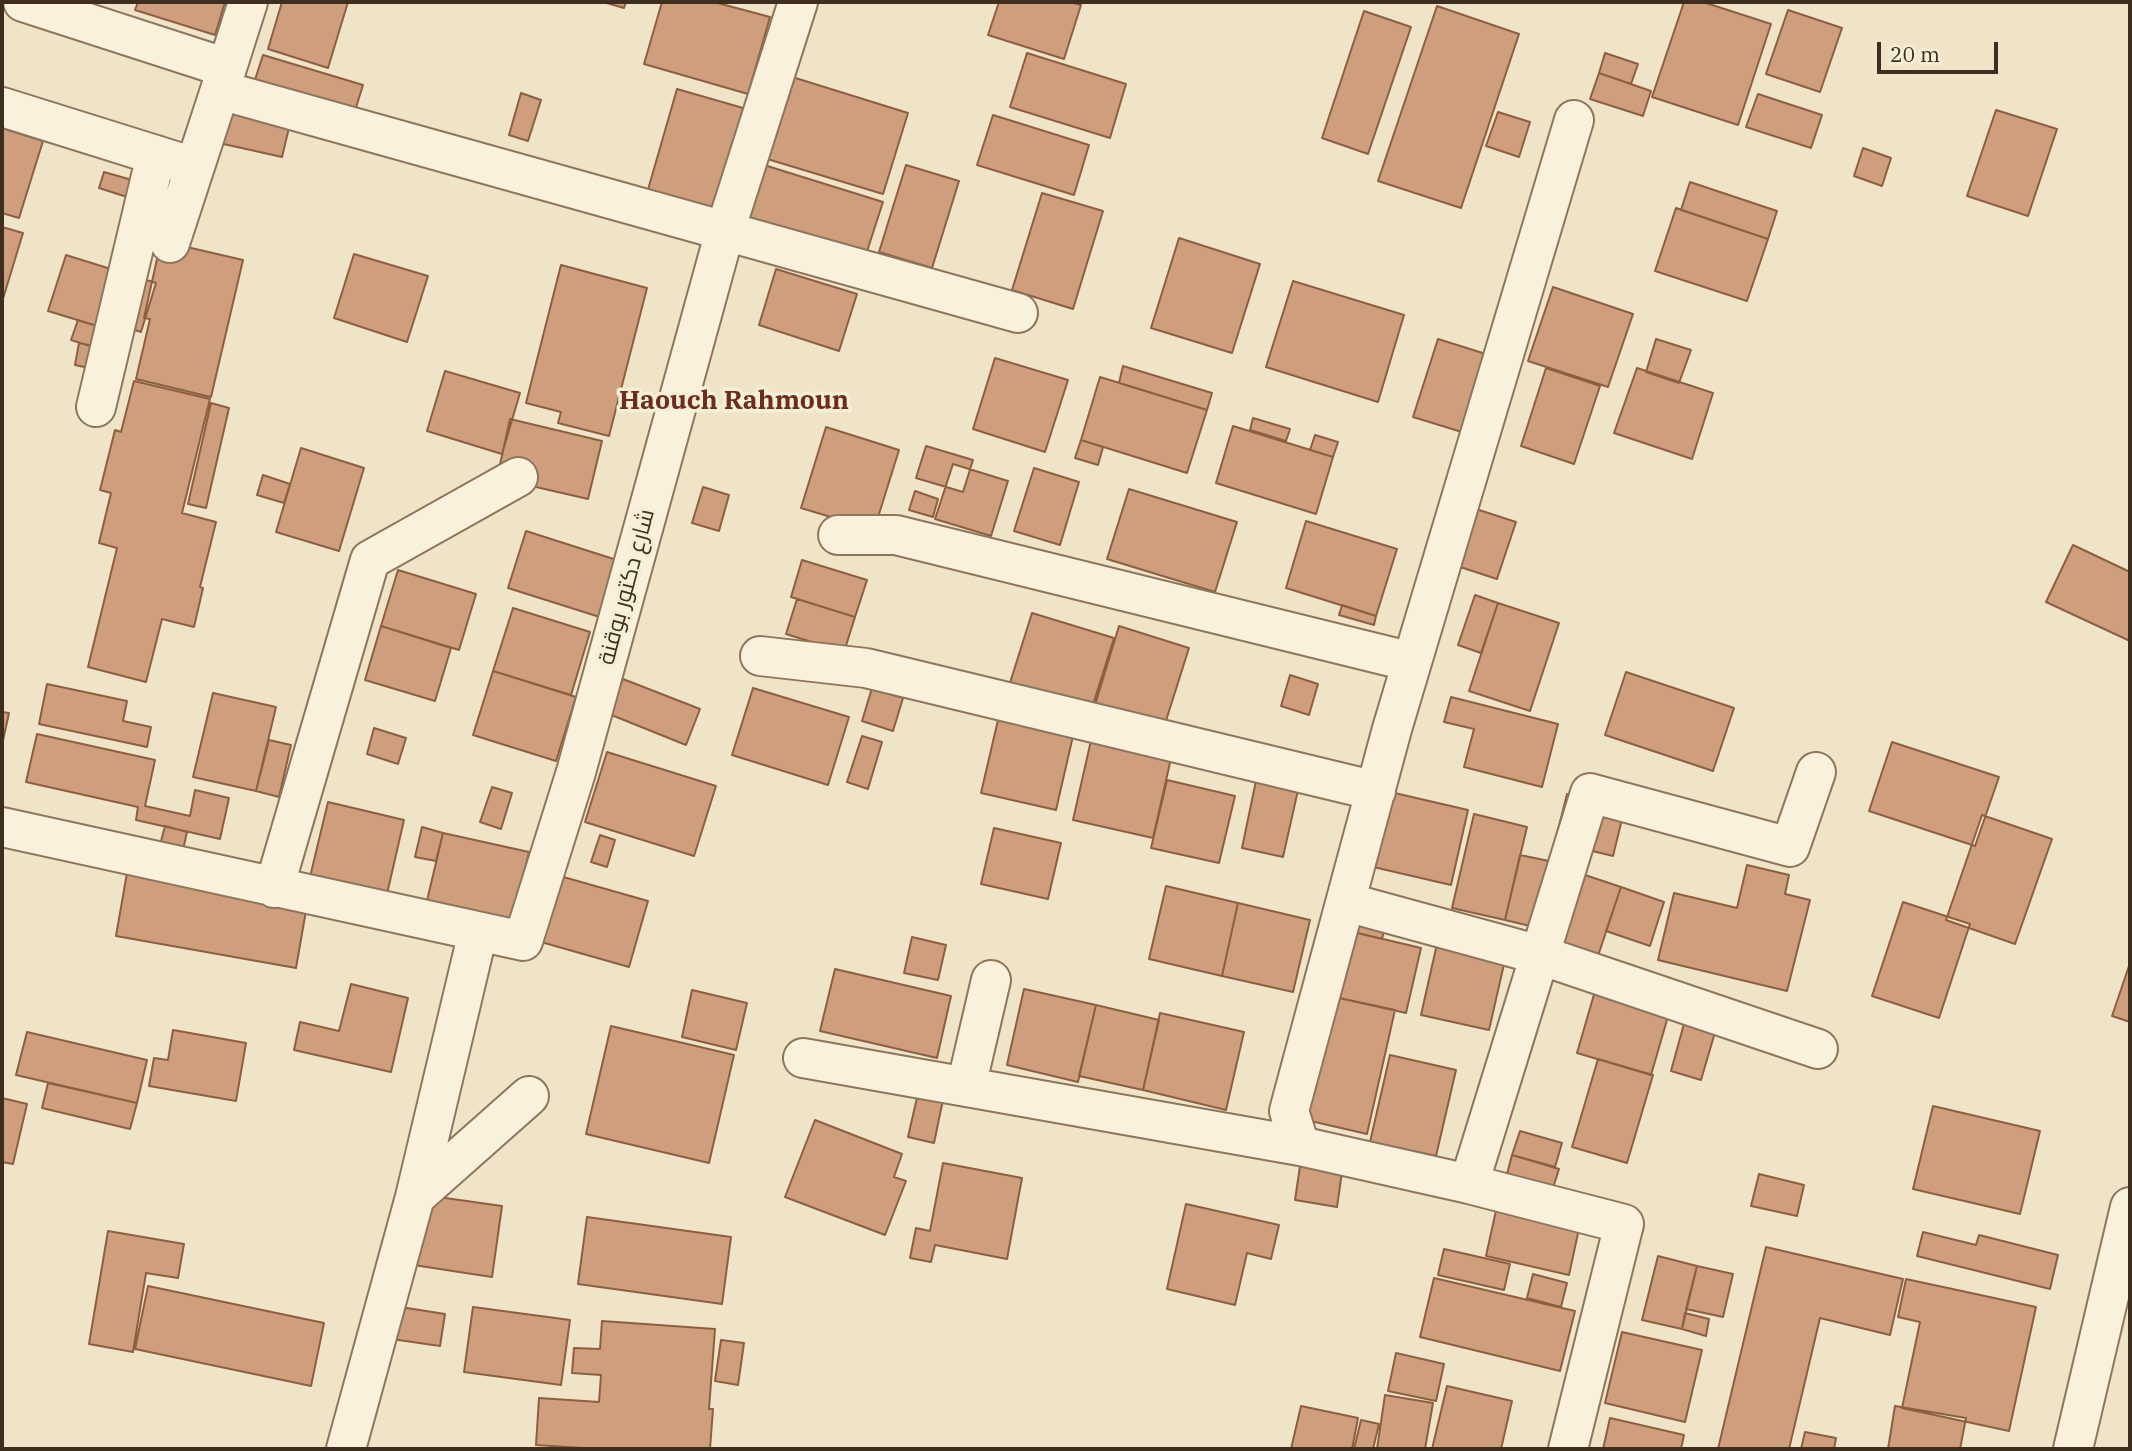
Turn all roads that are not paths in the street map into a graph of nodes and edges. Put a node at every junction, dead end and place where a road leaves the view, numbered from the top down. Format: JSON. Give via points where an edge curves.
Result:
{"nodes":[{"id":1,"x":23,"y":2,"type":"edge"},
{"id":2,"x":248,"y":2,"type":"edge"},
{"id":3,"x":798,"y":2,"type":"edge"},
{"id":4,"x":223,"y":79,"type":"junction"},
{"id":5,"x":2,"y":107,"type":"edge"},
{"id":6,"x":1574,"y":120,"type":"dead end"},
{"id":7,"x":156,"y":155,"type":"junction"},
{"id":8,"x":194,"y":167,"type":"junction"},
{"id":9,"x":725,"y":231,"type":"junction"},
{"id":10,"x":170,"y":243,"type":"dead end"},
{"id":11,"x":1018,"y":313,"type":"dead end"},
{"id":12,"x":96,"y":407,"type":"dead end"},
{"id":13,"x":518,"y":477,"type":"dead end"},
{"id":14,"x":838,"y":535,"type":"dead end"},
{"id":15,"x":760,"y":656,"type":"dead end"},
{"id":16,"x":1412,"y":662,"type":"junction"},
{"id":17,"x":1816,"y":772,"type":"dead end"},
{"id":18,"x":1376,"y":791,"type":"junction"},
{"id":19,"x":2,"y":827,"type":"edge"},
{"id":20,"x":274,"y":888,"type":"junction"},
{"id":21,"x":1346,"y":902,"type":"junction"},
{"id":22,"x":478,"y":932,"type":"junction"},
{"id":23,"x":1540,"y":955,"type":"junction"},
{"id":24,"x":991,"y":980,"type":"dead end"},
{"id":25,"x":1818,"y":1049,"type":"dead end"},
{"id":26,"x":803,"y":1058,"type":"dead end"},
{"id":27,"x":966,"y":1087,"type":"junction"},
{"id":28,"x":529,"y":1096,"type":"dead end"},
{"id":29,"x":1300,"y":1146,"type":"junction"},
{"id":30,"x":1469,"y":1184,"type":"junction"},
{"id":31,"x":415,"y":1197,"type":"junction"},
{"id":32,"x":2130,"y":1207,"type":"edge"},
{"id":33,"x":346,"y":1449,"type":"edge"},
{"id":34,"x":1568,"y":1449,"type":"edge"},
{"id":35,"x":2073,"y":1449,"type":"edge"}],
"edges":[{"from":1,"to":4,"type":"street"},
{"from":2,"to":4,"type":"street"},
{"from":3,"to":9,"type":"street","name":"شارع دكتور بوقنة"},
{"from":4,"to":8,"type":"street"},
{"from":4,"to":9,"type":"street"},
{"from":5,"to":7,"type":"street"},
{"from":6,"to":16,"type":"street"},
{"from":7,"to":8,"type":"street"},
{"from":7,"to":12,"type":"street"},
{"from":8,"to":10,"type":"street"},
{"from":9,"to":11,"type":"street"},
{"from":9,"to":22,"type":"street","name":"شارع دكتور بوقنة","via":[[576,772],[523,941]]},
{"from":13,"to":20,"type":"street","via":[[370,560]]},
{"from":14,"to":16,"type":"street","via":[[896,535]]},
{"from":15,"to":18,"type":"street","via":[[866,667]]},
{"from":16,"to":18,"type":"street"},
{"from":17,"to":23,"type":"street","via":[[1790,847],[1590,793]]},
{"from":18,"to":21,"type":"street"},
{"from":19,"to":20,"type":"street"},
{"from":20,"to":22,"type":"street"},
{"from":21,"to":23,"type":"street"},
{"from":21,"to":29,"type":"street","via":[[1289,1111]]},
{"from":22,"to":31,"type":"street"},
{"from":23,"to":25,"type":"street"},
{"from":23,"to":30,"type":"street"},
{"from":24,"to":27,"type":"street"},
{"from":26,"to":27,"type":"street"},
{"from":27,"to":29,"type":"street"},
{"from":28,"to":31,"type":"street"},
{"from":29,"to":30,"type":"street"},
{"from":30,"to":34,"type":"street","via":[[1624,1224]]},
{"from":31,"to":33,"type":"street"},
{"from":32,"to":35,"type":"street"}]}
